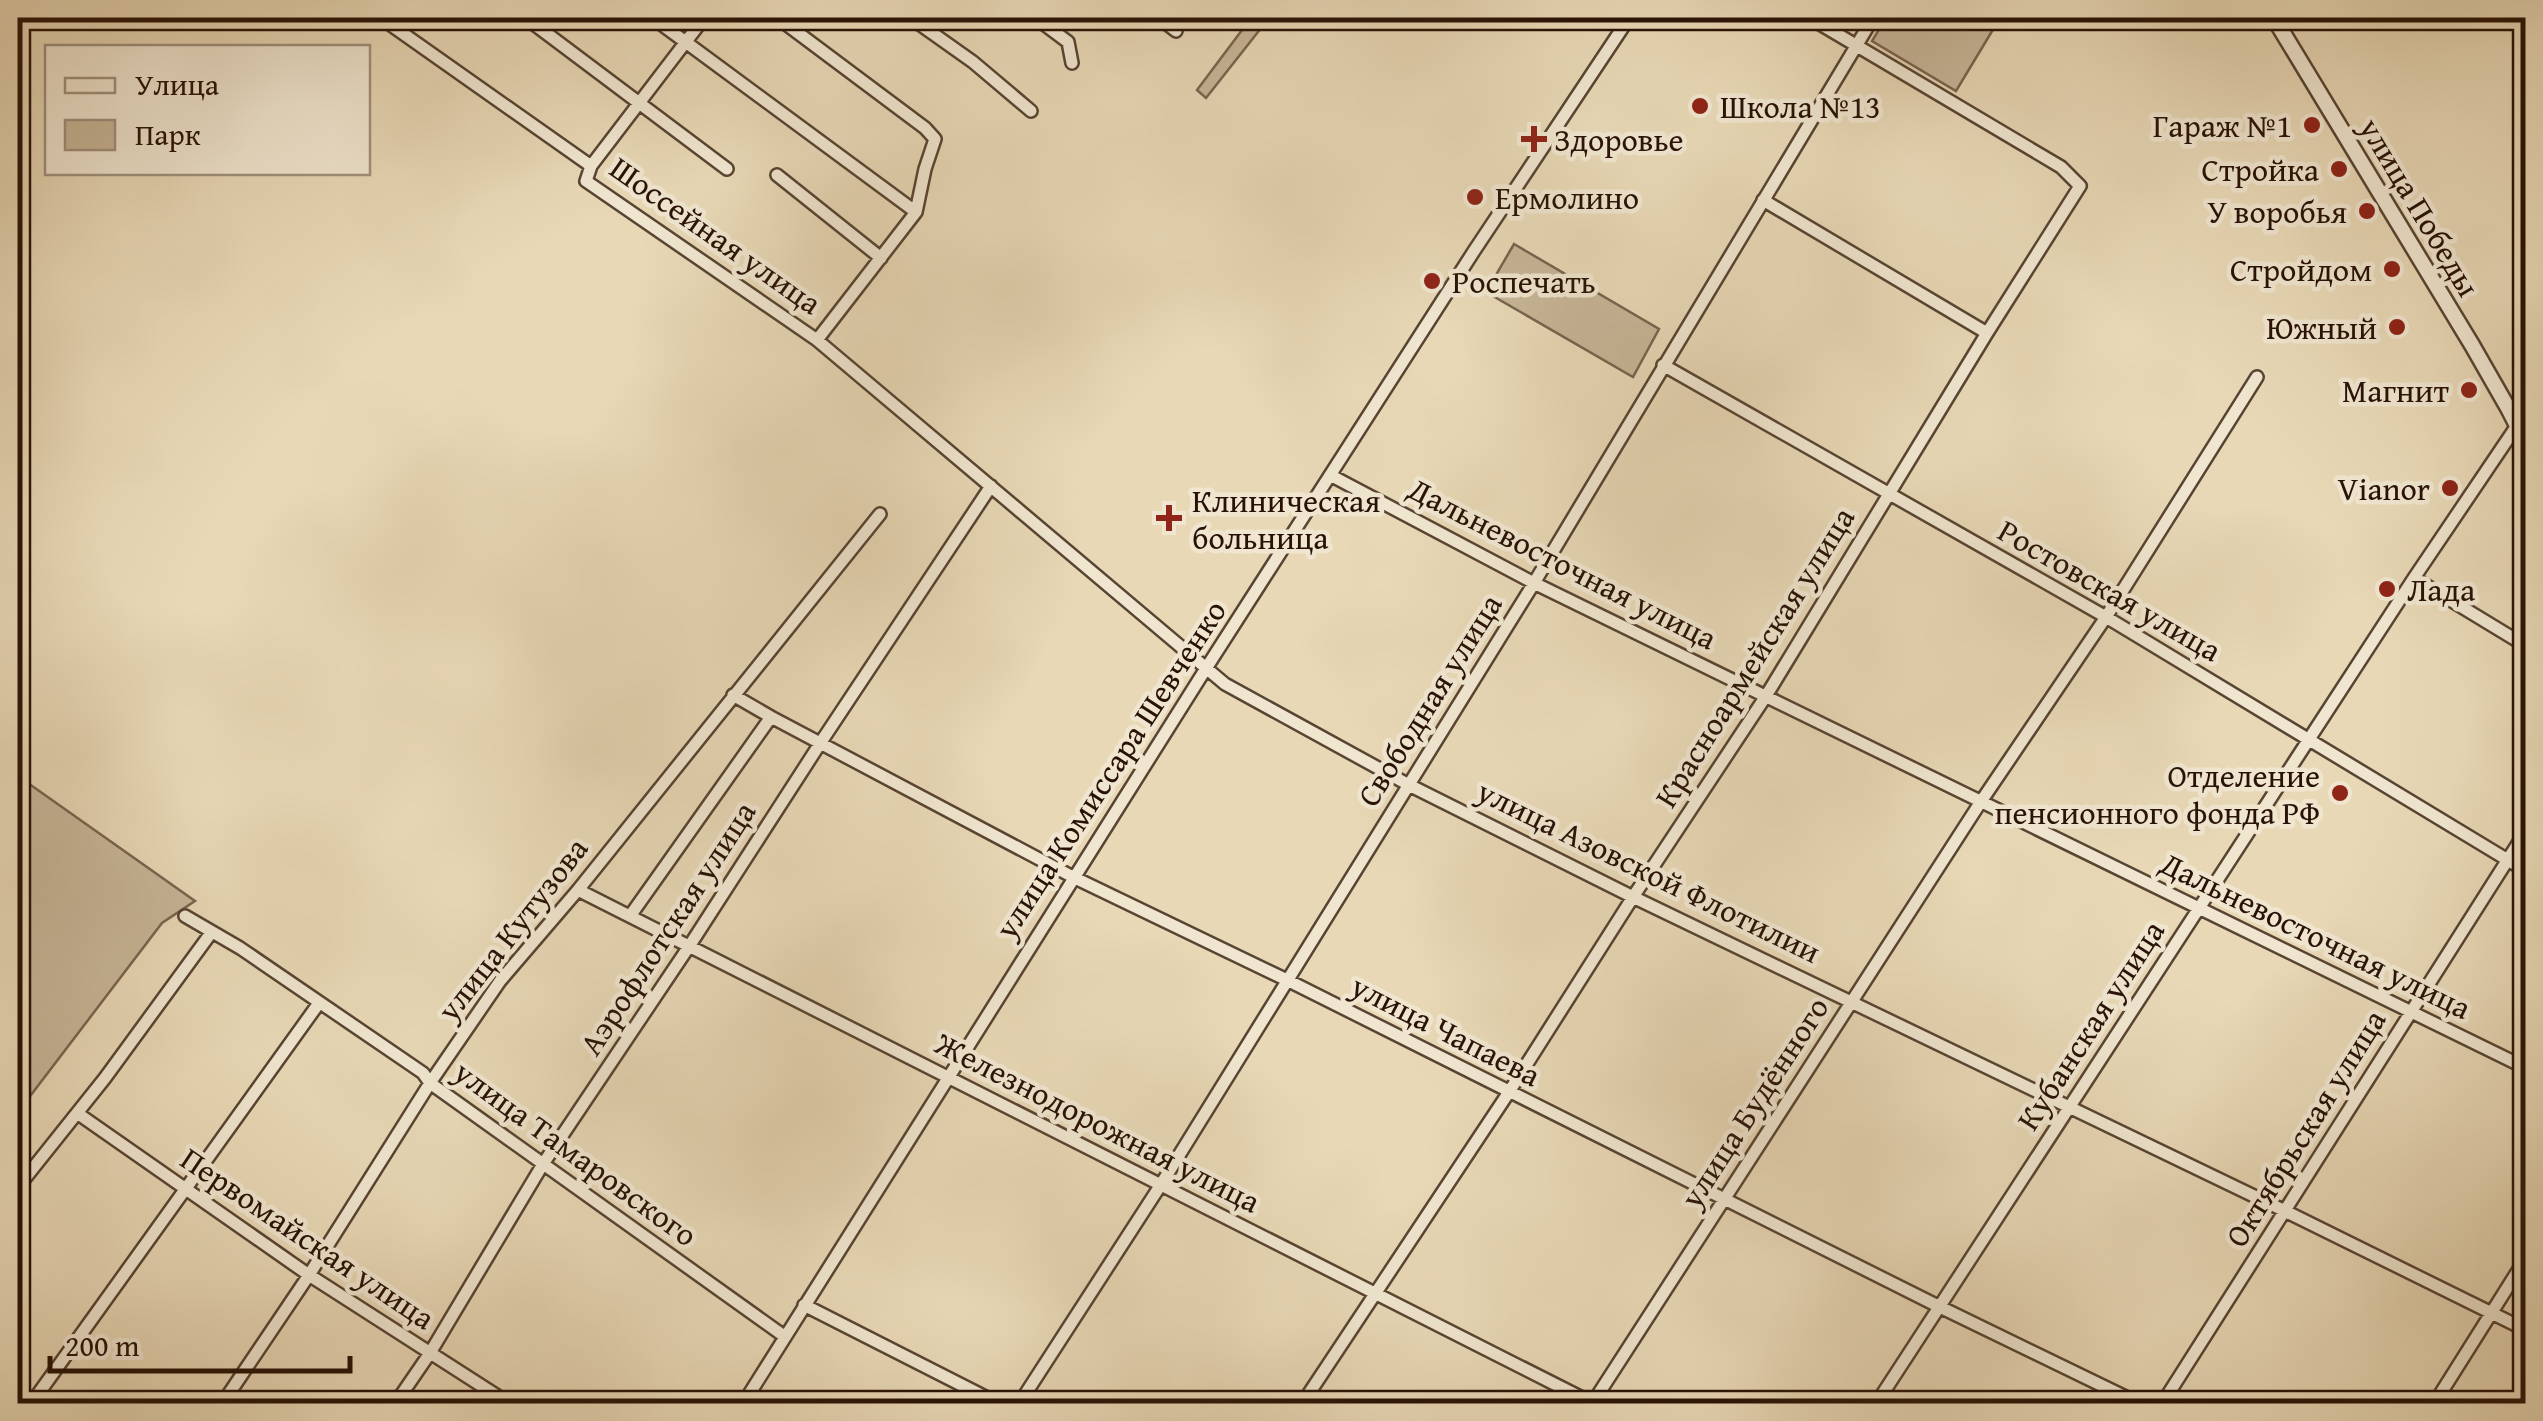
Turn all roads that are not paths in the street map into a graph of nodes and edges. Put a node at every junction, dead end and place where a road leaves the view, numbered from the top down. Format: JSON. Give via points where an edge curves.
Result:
{"nodes":[{"id":1,"x":381,"y":18,"type":"edge"},
{"id":2,"x":526,"y":18,"type":"edge"},
{"id":3,"x":653,"y":18,"type":"edge"},
{"id":4,"x":704,"y":18,"type":"edge"},
{"id":5,"x":778,"y":18,"type":"edge"},
{"id":6,"x":912,"y":18,"type":"edge"},
{"id":7,"x":1036,"y":18,"type":"edge"},
{"id":8,"x":1158,"y":18,"type":"edge"},
{"id":9,"x":1629,"y":18,"type":"edge"},
{"id":10,"x":1810,"y":18,"type":"edge"},
{"id":11,"x":1873,"y":18,"type":"edge"},
{"id":12,"x":2274,"y":18,"type":"edge"},
{"id":13,"x":1176,"y":31,"type":"dead end"},
{"id":14,"x":686,"y":42,"type":"junction"},
{"id":15,"x":1856,"y":46,"type":"junction"},
{"id":16,"x":1072,"y":63,"type":"dead end"},
{"id":17,"x":639,"y":102,"type":"junction"},
{"id":18,"x":1030,"y":111,"type":"dead end"},
{"id":19,"x":591,"y":166,"type":"junction"},
{"id":20,"x":726,"y":169,"type":"dead end"},
{"id":21,"x":778,"y":175,"type":"dead end"},
{"id":22,"x":1763,"y":200,"type":"junction"},
{"id":23,"x":916,"y":212,"type":"junction"},
{"id":24,"x":881,"y":258,"type":"junction"},
{"id":25,"x":1987,"y":334,"type":"junction"},
{"id":26,"x":820,"y":342,"type":"junction"},
{"id":27,"x":1662,"y":365,"type":"junction"},
{"id":28,"x":2257,"y":377,"type":"dead end"},
{"id":29,"x":2521,"y":427,"type":"edge"},
{"id":30,"x":2526,"y":443,"type":"edge"},
{"id":31,"x":1330,"y":475,"type":"junction"},
{"id":32,"x":991,"y":486,"type":"junction"},
{"id":33,"x":1888,"y":494,"type":"junction"},
{"id":34,"x":880,"y":514,"type":"dead end"},
{"id":35,"x":2414,"y":578,"type":"junction"},
{"id":36,"x":1534,"y":583,"type":"junction"},
{"id":37,"x":2106,"y":617,"type":"junction"},
{"id":38,"x":2526,"y":646,"type":"edge"},
{"id":39,"x":1205,"y":670,"type":"junction"},
{"id":40,"x":733,"y":695,"type":"junction"},
{"id":41,"x":1766,"y":696,"type":"junction"},
{"id":42,"x":771,"y":718,"type":"junction"},
{"id":43,"x":2309,"y":739,"type":"junction"},
{"id":44,"x":821,"y":742,"type":"junction"},
{"id":45,"x":1408,"y":784,"type":"junction"},
{"id":46,"x":1980,"y":803,"type":"junction"},
{"id":47,"x":2526,"y":831,"type":"edge"},
{"id":48,"x":2508,"y":860,"type":"junction"},
{"id":49,"x":2526,"y":871,"type":"edge"},
{"id":50,"x":1073,"y":877,"type":"junction"},
{"id":51,"x":578,"y":890,"type":"junction"},
{"id":52,"x":1634,"y":896,"type":"junction"},
{"id":53,"x":2200,"y":908,"type":"junction"},
{"id":54,"x":186,"y":916,"type":"dead end"},
{"id":55,"x":630,"y":916,"type":"junction"},
{"id":56,"x":211,"y":933,"type":"junction"},
{"id":57,"x":690,"y":946,"type":"junction"},
{"id":58,"x":1286,"y":980,"type":"junction"},
{"id":59,"x":1853,"y":1002,"type":"junction"},
{"id":60,"x":319,"y":1003,"type":"junction"},
{"id":61,"x":2411,"y":1012,"type":"junction"},
{"id":62,"x":2526,"y":1068,"type":"edge"},
{"id":63,"x":947,"y":1077,"type":"junction"},
{"id":64,"x":430,"y":1083,"type":"junction"},
{"id":65,"x":1510,"y":1092,"type":"junction"},
{"id":66,"x":2069,"y":1106,"type":"junction"},
{"id":67,"x":77,"y":1113,"type":"junction"},
{"id":68,"x":544,"y":1164,"type":"junction"},
{"id":69,"x":18,"y":1186,"type":"edge"},
{"id":70,"x":1160,"y":1186,"type":"junction"},
{"id":71,"x":186,"y":1190,"type":"junction"},
{"id":72,"x":1723,"y":1198,"type":"junction"},
{"id":73,"x":2285,"y":1211,"type":"junction"},
{"id":74,"x":2526,"y":1258,"type":"edge"},
{"id":75,"x":308,"y":1275,"type":"junction"},
{"id":76,"x":1376,"y":1292,"type":"junction"},
{"id":77,"x":804,"y":1305,"type":"junction"},
{"id":78,"x":1938,"y":1306,"type":"junction"},
{"id":79,"x":2491,"y":1312,"type":"junction"},
{"id":80,"x":2526,"y":1330,"type":"edge"},
{"id":81,"x":784,"y":1336,"type":"junction"},
{"id":82,"x":430,"y":1353,"type":"junction"},
{"id":83,"x":1593,"y":1403,"type":"edge"},
{"id":84,"x":30,"y":1404,"type":"edge"},
{"id":85,"x":222,"y":1404,"type":"edge"},
{"id":86,"x":395,"y":1404,"type":"edge"},
{"id":87,"x":510,"y":1404,"type":"edge"},
{"id":88,"x":744,"y":1404,"type":"edge"},
{"id":89,"x":999,"y":1404,"type":"edge"},
{"id":90,"x":1019,"y":1404,"type":"edge"},
{"id":91,"x":1302,"y":1404,"type":"edge"},
{"id":92,"x":1876,"y":1404,"type":"edge"},
{"id":93,"x":2140,"y":1404,"type":"edge"},
{"id":94,"x":2162,"y":1404,"type":"edge"},
{"id":95,"x":2434,"y":1404,"type":"edge"}],
"edges":[{"from":1,"to":19,"type":"street","name":"Шоссейная улица"},
{"from":2,"to":17,"type":"street"},
{"from":3,"to":14,"type":"street"},
{"from":4,"to":14,"type":"street","name":"Шоссейная улица"},
{"from":5,"to":23,"type":"street","via":[[935,138]]},
{"from":6,"to":18,"type":"street"},
{"from":7,"to":16,"type":"street","via":[[1068,42]]},
{"from":8,"to":13,"type":"street"},
{"from":9,"to":31,"type":"street","name":"улица Комиссара Шевченко"},
{"from":10,"to":15,"type":"street"},
{"from":11,"to":15,"type":"street","name":"Свободная улица"},
{"from":12,"to":29,"type":"street","name":"улица Победы"},
{"from":14,"to":17,"type":"street","name":"Шоссейная улица"},
{"from":14,"to":23,"type":"street"},
{"from":15,"to":22,"type":"street","name":"Свободная улица"},
{"from":15,"to":25,"type":"street","name":"Красноармейская улица","via":[[2061,167],[2080,186]]},
{"from":17,"to":19,"type":"street","name":"Шоссейная улица"},
{"from":17,"to":20,"type":"street"},
{"from":19,"to":26,"type":"street","name":"Шоссейная улица","via":[[586,181]]},
{"from":21,"to":24,"type":"street"},
{"from":22,"to":25,"type":"street"},
{"from":22,"to":27,"type":"street","name":"Свободная улица"},
{"from":23,"to":24,"type":"street"},
{"from":24,"to":26,"type":"street"},
{"from":25,"to":33,"type":"street","name":"Красноармейская улица"},
{"from":26,"to":32,"type":"street","name":"улица Азовской Флотилии"},
{"from":27,"to":33,"type":"street","name":"Ростовская улица"},
{"from":27,"to":36,"type":"street","name":"Свободная улица"},
{"from":28,"to":37,"type":"street","name":"улица Будённого"},
{"from":29,"to":30,"type":"street","name":"улица Победы"},
{"from":29,"to":35,"type":"street","name":"Кубанская улица"},
{"from":31,"to":36,"type":"street","name":"Дальневосточная улица"},
{"from":31,"to":39,"type":"street","name":"улица Комиссара Шевченко"},
{"from":32,"to":39,"type":"street","name":"улица Азовской Флотилии"},
{"from":32,"to":44,"type":"street","name":"Аэрофлотская улица"},
{"from":33,"to":37,"type":"street","name":"Ростовская улица"},
{"from":33,"to":41,"type":"street","name":"Красноармейская улица"},
{"from":34,"to":40,"type":"street","name":"улица Кутузова"},
{"from":35,"to":38,"type":"street"},
{"from":35,"to":43,"type":"street","name":"Кубанская улица"},
{"from":36,"to":41,"type":"street","name":"Дальневосточная улица"},
{"from":36,"to":45,"type":"street","name":"Свободная улица"},
{"from":37,"to":43,"type":"street","name":"Ростовская улица"},
{"from":37,"to":46,"type":"street","name":"улица Будённого"},
{"from":39,"to":45,"type":"street","name":"улица Азовской Флотилии"},
{"from":39,"to":50,"type":"street","name":"улица Комиссара Шевченко"},
{"from":40,"to":42,"type":"street","name":"улица Чапаева"},
{"from":40,"to":51,"type":"street","name":"улица Кутузова"},
{"from":41,"to":46,"type":"street","name":"Дальневосточная улица"},
{"from":41,"to":52,"type":"street","name":"Красноармейская улица"},
{"from":42,"to":44,"type":"street","name":"улица Чапаева"},
{"from":42,"to":55,"type":"street"},
{"from":43,"to":48,"type":"street","name":"Ростовская улица"},
{"from":43,"to":53,"type":"street","name":"Кубанская улица"},
{"from":44,"to":50,"type":"street","name":"улица Чапаева"},
{"from":44,"to":57,"type":"street","name":"Аэрофлотская улица"},
{"from":45,"to":52,"type":"street","name":"улица Азовской Флотилии"},
{"from":45,"to":58,"type":"street","name":"Свободная улица"},
{"from":46,"to":53,"type":"street","name":"Дальневосточная улица"},
{"from":46,"to":59,"type":"street","name":"улица Будённого"},
{"from":47,"to":48,"type":"street","name":"Октябрьская улица"},
{"from":48,"to":49,"type":"street","name":"Ростовская улица"},
{"from":48,"to":61,"type":"street","name":"Октябрьская улица"},
{"from":50,"to":58,"type":"street","name":"улица Чапаева"},
{"from":50,"to":63,"type":"street","name":"улица Комиссара Шевченко"},
{"from":51,"to":55,"type":"street","name":"Железнодорожная улица"},
{"from":51,"to":64,"type":"street","name":"улица Кутузова","via":[[500,981]]},
{"from":52,"to":59,"type":"street","name":"улица Азовской Флотилии"},
{"from":52,"to":65,"type":"street","name":"Красноармейская улица"},
{"from":53,"to":61,"type":"street","name":"Дальневосточная улица"},
{"from":53,"to":66,"type":"street","name":"Кубанская улица"},
{"from":54,"to":56,"type":"street","name":"улица Тамаровского"},
{"from":55,"to":57,"type":"street","name":"Железнодорожная улица"},
{"from":56,"to":60,"type":"street","name":"улица Тамаровского"},
{"from":56,"to":67,"type":"street"},
{"from":57,"to":63,"type":"street","name":"Железнодорожная улица"},
{"from":57,"to":68,"type":"street","name":"Аэрофлотская улица"},
{"from":58,"to":65,"type":"street","name":"улица Чапаева"},
{"from":58,"to":70,"type":"street","name":"Свободная улица"},
{"from":59,"to":66,"type":"street","name":"улица Азовской Флотилии"},
{"from":59,"to":72,"type":"street","name":"улица Будённого"},
{"from":60,"to":64,"type":"street","name":"улица Тамаровского"},
{"from":60,"to":71,"type":"street"},
{"from":61,"to":62,"type":"street","name":"Дальневосточная улица"},
{"from":61,"to":73,"type":"street","name":"Октябрьская улица"},
{"from":63,"to":70,"type":"street","name":"Железнодорожная улица"},
{"from":63,"to":77,"type":"street","name":"улица Комиссара Шевченко"},
{"from":64,"to":68,"type":"street","name":"улица Тамаровского"},
{"from":64,"to":75,"type":"street","name":"улица Кутузова"},
{"from":65,"to":72,"type":"street","name":"улица Чапаева"},
{"from":65,"to":76,"type":"street","name":"Красноармейская улица"},
{"from":66,"to":73,"type":"street","name":"улица Азовской Флотилии"},
{"from":66,"to":78,"type":"street","name":"Кубанская улица"},
{"from":67,"to":69,"type":"street"},
{"from":67,"to":71,"type":"street","name":"Первомайская улица"},
{"from":68,"to":81,"type":"street","name":"улица Тамаровского"},
{"from":68,"to":82,"type":"street","name":"Аэрофлотская улица"},
{"from":70,"to":76,"type":"street","name":"Железнодорожная улица"},
{"from":70,"to":90,"type":"street","name":"Свободная улица"},
{"from":71,"to":75,"type":"street","name":"Первомайская улица"},
{"from":71,"to":84,"type":"street"},
{"from":72,"to":78,"type":"street","name":"улица Чапаева"},
{"from":72,"to":83,"type":"street","name":"улица Будённого"},
{"from":73,"to":79,"type":"street","name":"улица Азовской Флотилии"},
{"from":73,"to":94,"type":"street","name":"Октябрьская улица"},
{"from":74,"to":79,"type":"street"},
{"from":75,"to":82,"type":"street","name":"Первомайская улица"},
{"from":75,"to":85,"type":"street","name":"улица Кутузова"},
{"from":76,"to":83,"type":"street","name":"Железнодорожная улица"},
{"from":76,"to":91,"type":"street","name":"Красноармейская улица"},
{"from":77,"to":81,"type":"street","name":"улица Комиссара Шевченко"},
{"from":77,"to":89,"type":"street"},
{"from":78,"to":92,"type":"street","name":"Кубанская улица"},
{"from":78,"to":93,"type":"street","name":"улица Чапаева"},
{"from":79,"to":80,"type":"street","name":"улица Азовской Флотилии"},
{"from":79,"to":95,"type":"street"},
{"from":81,"to":88,"type":"street","name":"улица Комиссара Шевченко"},
{"from":82,"to":86,"type":"street","name":"Аэрофлотская улица"},
{"from":82,"to":87,"type":"street","name":"Первомайская улица"}]}
